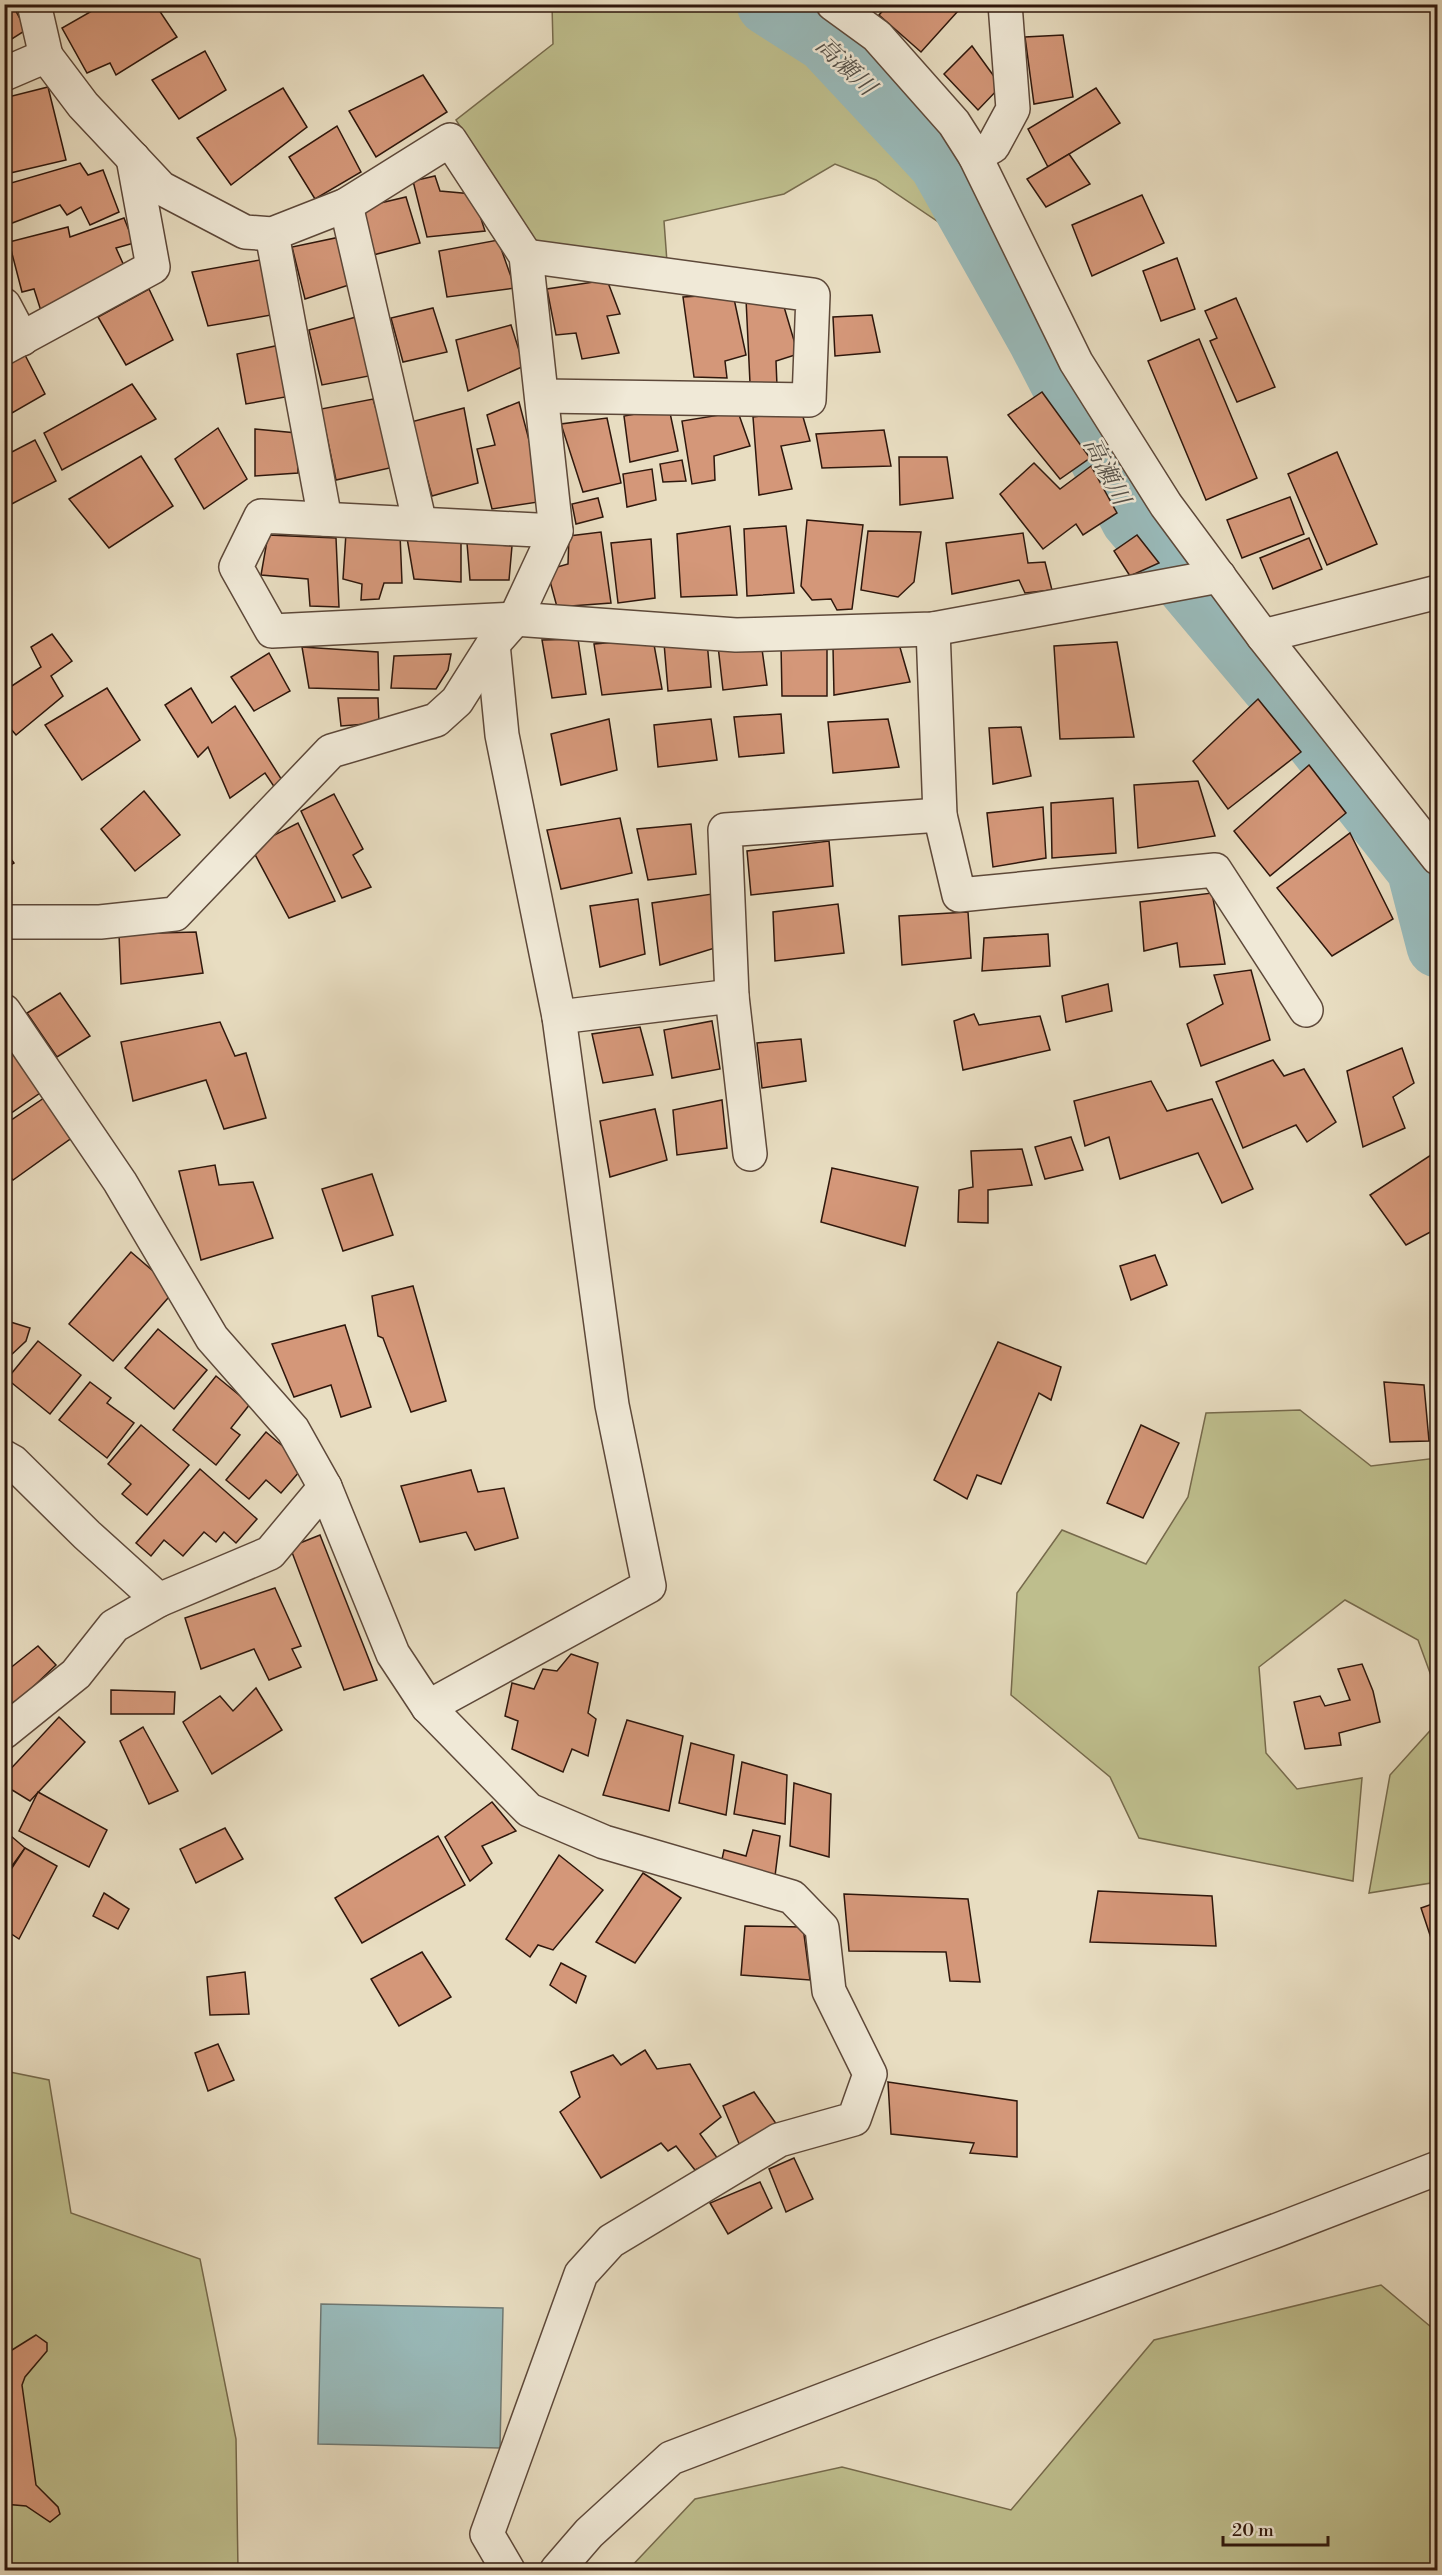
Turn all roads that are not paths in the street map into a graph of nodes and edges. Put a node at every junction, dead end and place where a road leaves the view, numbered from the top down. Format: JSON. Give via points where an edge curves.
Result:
{"nodes":[{"id":1,"x":34,"y":4,"type":"edge"},
{"id":2,"x":833,"y":4,"type":"edge"},
{"id":3,"x":1005,"y":4,"type":"edge"},
{"id":4,"x":46,"y":56,"type":"junction"},
{"id":5,"x":4,"y":74,"type":"edge"},
{"id":6,"x":975,"y":156,"type":"junction"},
{"id":7,"x":133,"y":158,"type":"junction"},
{"id":8,"x":346,"y":205,"type":"junction"},
{"id":9,"x":272,"y":234,"type":"junction"},
{"id":10,"x":526,"y":256,"type":"junction"},
{"id":11,"x":4,"y":304,"type":"edge"},
{"id":12,"x":13,"y":343,"type":"edge"},
{"id":13,"x":542,"y":396,"type":"junction"},
{"id":14,"x":325,"y":519,"type":"junction"},
{"id":15,"x":420,"y":524,"type":"junction"},
{"id":16,"x":556,"y":531,"type":"junction"},
{"id":17,"x":1219,"y":576,"type":"junction"},
{"id":18,"x":1437,"y":592,"type":"edge"},
{"id":19,"x":515,"y":619,"type":"junction"},
{"id":20,"x":933,"y":629,"type":"junction"},
{"id":21,"x":1263,"y":636,"type":"junction"},
{"id":22,"x":493,"y":644,"type":"junction"},
{"id":23,"x":940,"y":815,"type":"junction"},
{"id":24,"x":1435,"y":849,"type":"edge"},
{"id":25,"x":4,"y":922,"type":"edge"},
{"id":26,"x":732,"y":996,"type":"junction"},
{"id":27,"x":1306,"y":1010,"type":"dead end"},
{"id":28,"x":4,"y":1011,"type":"edge"},
{"id":29,"x":559,"y":1017,"type":"junction"},
{"id":30,"x":750,"y":1154,"type":"dead end"},
{"id":31,"x":4,"y":1457,"type":"edge"},
{"id":32,"x":325,"y":1487,"type":"junction"},
{"id":33,"x":159,"y":1600,"type":"junction"},
{"id":34,"x":428,"y":1707,"type":"junction"},
{"id":35,"x":4,"y":1732,"type":"edge"},
{"id":36,"x":1437,"y":2168,"type":"edge"},
{"id":37,"x":508,"y":2571,"type":"edge"},
{"id":38,"x":557,"y":2571,"type":"edge"}],
"edges":[{"from":1,"to":4,"type":"street"},
{"from":2,"to":6,"type":"street","via":[[877,36],[954,123]]},
{"from":3,"to":6,"type":"street","via":[[1013,109],[993,146]]},
{"from":4,"to":5,"type":"street"},
{"from":4,"to":7,"type":"street","via":[[83,105]]},
{"from":6,"to":17,"type":"street","via":[[1076,362],[1166,505]]},
{"from":7,"to":9,"type":"street","via":[[161,188],[245,232]]},
{"from":7,"to":12,"type":"street","via":[[153,267]]},
{"from":8,"to":9,"type":"street"},
{"from":8,"to":10,"type":"street","via":[[450,140]]},
{"from":8,"to":15,"type":"street"},
{"from":9,"to":14,"type":"street"},
{"from":10,"to":13,"type":"street"},
{"from":10,"to":13,"type":"street","via":[[813,295],[809,400]]},
{"from":11,"to":12,"type":"street"},
{"from":13,"to":16,"type":"street"},
{"from":14,"to":15,"type":"street"},
{"from":14,"to":19,"type":"street","via":[[261,516],[236,567],[272,631]]},
{"from":15,"to":16,"type":"street"},
{"from":16,"to":19,"type":"street"},
{"from":17,"to":20,"type":"street"},
{"from":17,"to":21,"type":"street"},
{"from":18,"to":21,"type":"street"},
{"from":19,"to":20,"type":"street","via":[[736,635]]},
{"from":19,"to":22,"type":"street"},
{"from":20,"to":23,"type":"street"},
{"from":21,"to":24,"type":"street"},
{"from":22,"to":25,"type":"street","via":[[457,701],[436,720],[331,751],[175,914],[100,922]]},
{"from":22,"to":29,"type":"street","via":[[502,735]]},
{"from":23,"to":26,"type":"street","via":[[725,830]]},
{"from":23,"to":27,"type":"street","via":[[959,895],[1215,870]]},
{"from":26,"to":29,"type":"street"},
{"from":26,"to":30,"type":"street"},
{"from":28,"to":32,"type":"street","via":[[120,1182],[212,1338],[293,1430]]},
{"from":29,"to":34,"type":"street","via":[[612,1405],[649,1586]]},
{"from":31,"to":33,"type":"street","via":[[14,1462]]},
{"from":32,"to":33,"type":"street","via":[[270,1553]]},
{"from":32,"to":34,"type":"street","via":[[393,1654]]},
{"from":33,"to":35,"type":"street","via":[[114,1626],[75,1674]]},
{"from":34,"to":37,"type":"street","via":[[529,1810],[604,1842],[792,1897],[822,1928],[829,1991],[870,2074],[854,2119],[779,2140],[611,2241],[581,2274],[487,2534]]},
{"from":36,"to":38,"type":"street","via":[[671,2458],[589,2533]]}]}
